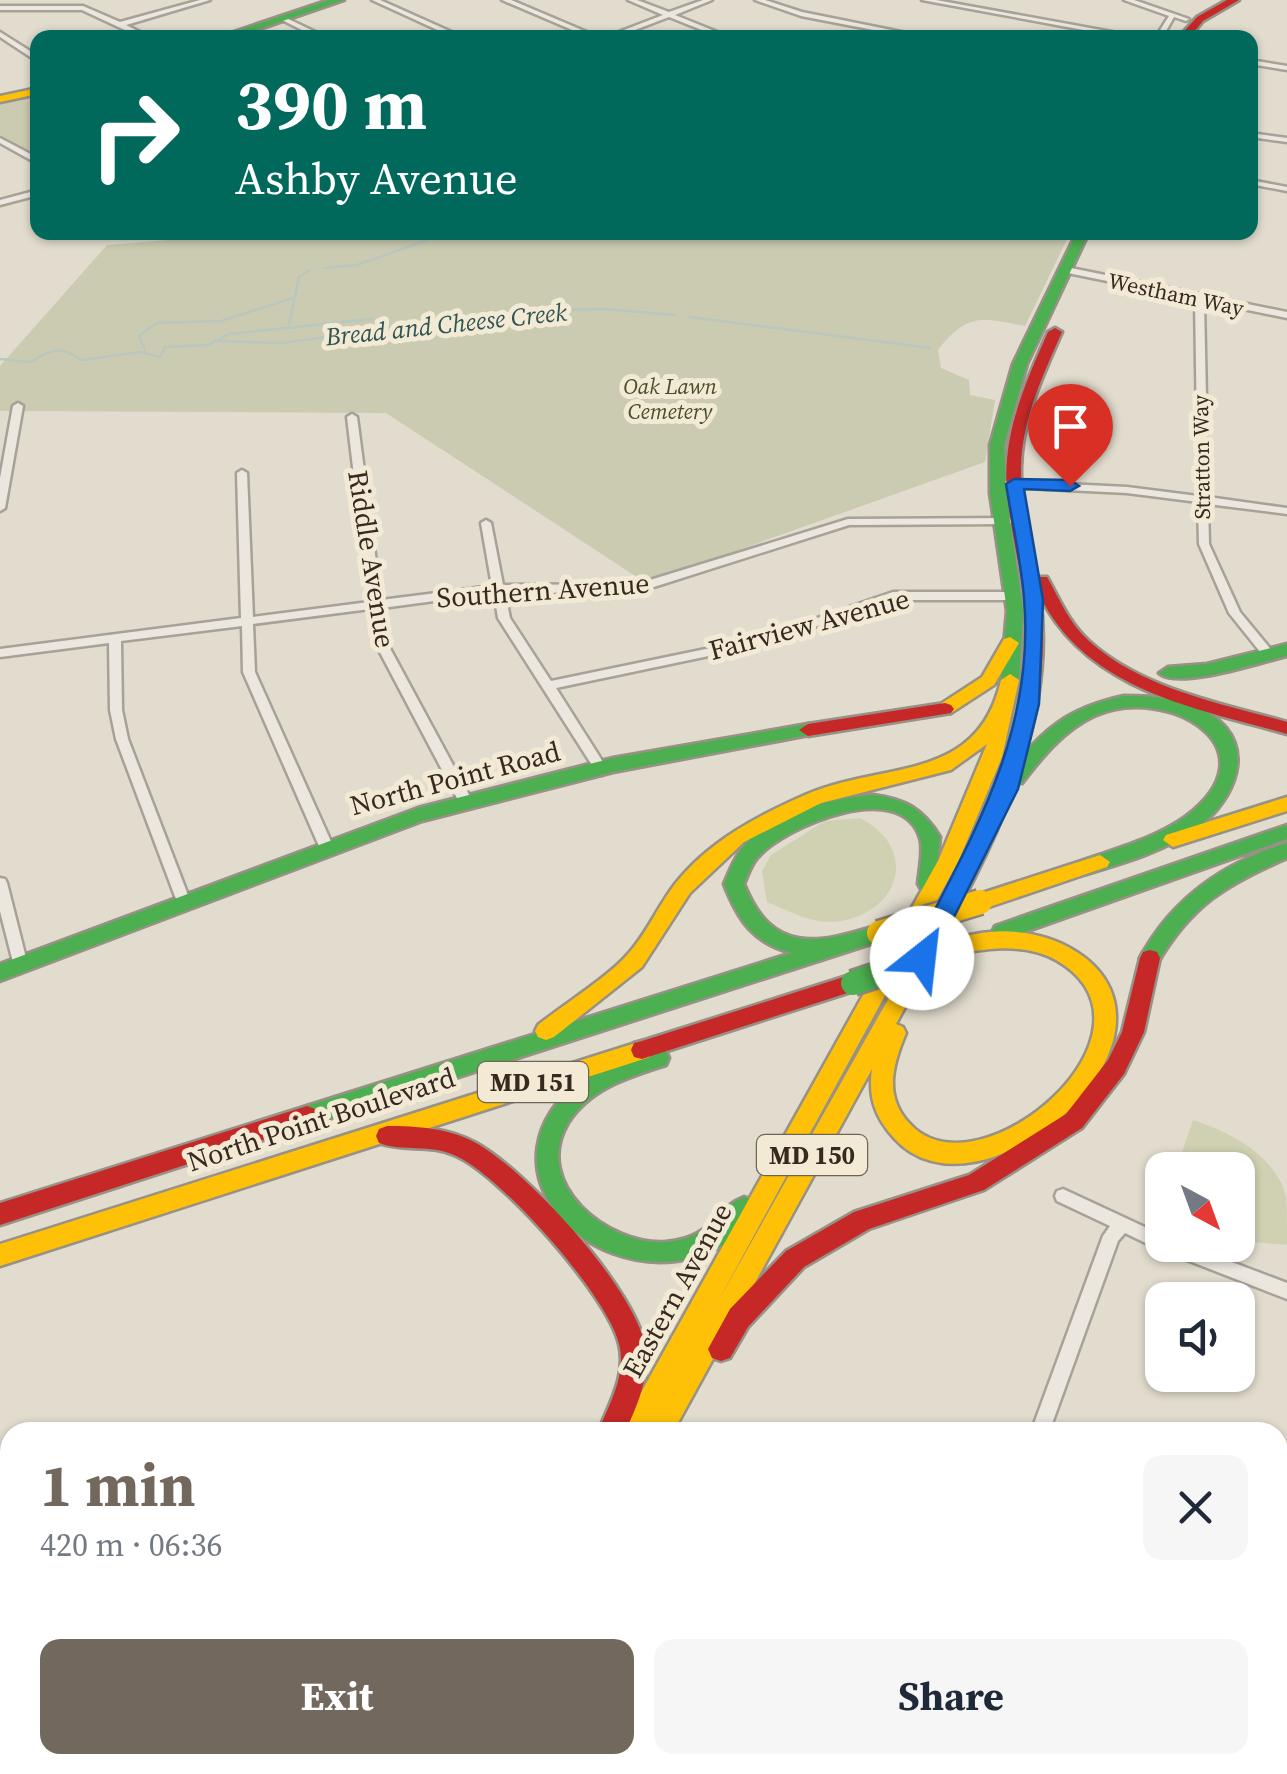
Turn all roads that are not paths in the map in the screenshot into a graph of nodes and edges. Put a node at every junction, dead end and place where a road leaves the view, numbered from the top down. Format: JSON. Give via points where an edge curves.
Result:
{"nodes":[{"id":1,"x":207,"y":0,"type":"edge"},
{"id":2,"x":339,"y":0,"type":"edge"},
{"id":3,"x":375,"y":0,"type":"edge"},
{"id":4,"x":505,"y":0,"type":"edge"},
{"id":5,"x":631,"y":0,"type":"edge"},
{"id":6,"x":709,"y":0,"type":"edge"},
{"id":7,"x":758,"y":0,"type":"edge"},
{"id":8,"x":925,"y":0,"type":"edge"},
{"id":9,"x":1127,"y":0,"type":"edge"},
{"id":10,"x":1234,"y":0,"type":"edge"},
{"id":11,"x":0,"y":8,"type":"edge"},
{"id":12,"x":669,"y":14,"type":"junction"},
{"id":13,"x":282,"y":18,"type":"junction"},
{"id":14,"x":1189,"y":21,"type":"edge"},
{"id":15,"x":122,"y":24,"type":"junction"},
{"id":16,"x":134,"y":30,"type":"edge"},
{"id":17,"x":245,"y":30,"type":"edge"},
{"id":18,"x":308,"y":30,"type":"edge"},
{"id":19,"x":444,"y":30,"type":"edge"},
{"id":20,"x":578,"y":30,"type":"edge"},
{"id":21,"x":627,"y":30,"type":"edge"},
{"id":22,"x":709,"y":30,"type":"edge"},
{"id":23,"x":886,"y":30,"type":"edge"},
{"id":24,"x":1096,"y":30,"type":"edge"},
{"id":25,"x":0,"y":34,"type":"edge"},
{"id":26,"x":30,"y":55,"type":"edge"},
{"id":27,"x":1258,"y":63,"type":"edge"},
{"id":28,"x":1287,"y":68,"type":"edge"},
{"id":29,"x":30,"y":93,"type":"edge"},
{"id":30,"x":0,"y":99,"type":"edge"},
{"id":31,"x":1258,"y":136,"type":"edge"},
{"id":32,"x":0,"y":140,"type":"edge"},
{"id":33,"x":1287,"y":140,"type":"edge"},
{"id":34,"x":30,"y":157,"type":"edge"},
{"id":35,"x":1258,"y":184,"type":"edge"},
{"id":36,"x":1287,"y":189,"type":"edge"},
{"id":37,"x":30,"y":194,"type":"edge"},
{"id":38,"x":0,"y":203,"type":"edge"},
{"id":39,"x":1080,"y":240,"type":"edge"},
{"id":40,"x":1093,"y":240,"type":"edge"},
{"id":41,"x":1073,"y":272,"type":"junction"},
{"id":42,"x":1199,"y":299,"type":"junction"},
{"id":43,"x":1287,"y":315,"type":"edge"},
{"id":44,"x":18,"y":406,"type":"dead end"},
{"id":45,"x":352,"y":418,"type":"dead end"},
{"id":46,"x":242,"y":473,"type":"dead end"},
{"id":47,"x":1005,"y":484,"type":"junction"},
{"id":48,"x":1202,"y":500,"type":"junction"},
{"id":49,"x":0,"y":508,"type":"edge"},
{"id":50,"x":1287,"y":510,"type":"edge"},
{"id":51,"x":1012,"y":521,"type":"junction"},
{"id":52,"x":486,"y":523,"type":"dead end"},
{"id":53,"x":1028,"y":554,"type":"junction"},
{"id":54,"x":497,"y":589,"type":"junction"},
{"id":55,"x":1014,"y":596,"type":"junction"},
{"id":56,"x":373,"y":604,"type":"junction"},
{"id":57,"x":245,"y":620,"type":"junction"},
{"id":58,"x":1016,"y":631,"type":"junction"},
{"id":59,"x":115,"y":637,"type":"junction"},
{"id":60,"x":0,"y":653,"type":"edge"},
{"id":61,"x":1278,"y":653,"type":"edge"},
{"id":62,"x":1120,"y":671,"type":"junction"},
{"id":63,"x":548,"y":686,"type":"junction"},
{"id":64,"x":944,"y":709,"type":"junction"},
{"id":65,"x":1287,"y":728,"type":"edge"},
{"id":66,"x":992,"y":739,"type":"junction"},
{"id":67,"x":602,"y":770,"type":"junction"},
{"id":68,"x":1007,"y":789,"type":"junction"},
{"id":69,"x":466,"y":802,"type":"junction"},
{"id":70,"x":1287,"y":804,"type":"edge"},
{"id":71,"x":1287,"y":832,"type":"edge"},
{"id":72,"x":326,"y":846,"type":"junction"},
{"id":73,"x":1287,"y":850,"type":"edge"},
{"id":74,"x":1086,"y":866,"type":"junction"},
{"id":75,"x":0,"y":883,"type":"edge"},
{"id":76,"x":184,"y":903,"type":"junction"},
{"id":77,"x":919,"y":913,"type":"junction"},
{"id":78,"x":940,"y":925,"type":"junction"},
{"id":79,"x":839,"y":946,"type":"junction"},
{"id":80,"x":960,"y":946,"type":"junction"},
{"id":81,"x":10,"y":970,"type":"edge"},
{"id":82,"x":709,"y":1028,"type":"junction"},
{"id":83,"x":516,"y":1049,"type":"junction"},
{"id":84,"x":811,"y":1106,"type":"junction"},
{"id":85,"x":359,"y":1137,"type":"junction"},
{"id":86,"x":1063,"y":1196,"type":"dead end"},
{"id":87,"x":0,"y":1214,"type":"edge"},
{"id":88,"x":1120,"y":1226,"type":"junction"},
{"id":89,"x":1145,"y":1236,"type":"edge"},
{"id":90,"x":0,"y":1255,"type":"edge"},
{"id":91,"x":1211,"y":1262,"type":"edge"},
{"id":92,"x":1287,"y":1292,"type":"edge"},
{"id":93,"x":684,"y":1386,"type":"junction"},
{"id":94,"x":615,"y":1422,"type":"edge"},
{"id":95,"x":637,"y":1422,"type":"edge"},
{"id":96,"x":664,"y":1422,"type":"edge"},
{"id":97,"x":1045,"y":1422,"type":"edge"}],
"edges":[{"from":1,"to":15,"type":"street"},
{"from":2,"to":13,"type":"main road"},
{"from":3,"to":19,"type":"street"},
{"from":4,"to":20,"type":"street"},
{"from":5,"to":12,"type":"street"},
{"from":6,"to":12,"type":"street"},
{"from":7,"to":23,"type":"street"},
{"from":8,"to":24,"type":"street"},
{"from":9,"to":14,"type":"street"},
{"from":10,"to":14,"type":"main road"},
{"from":11,"to":15,"type":"street","via":[[83,8]]},
{"from":12,"to":21,"type":"street"},
{"from":12,"to":22,"type":"street"},
{"from":13,"to":17,"type":"main road"},
{"from":13,"to":18,"type":"street"},
{"from":15,"to":16,"type":"street"},
{"from":25,"to":26,"type":"street"},
{"from":27,"to":28,"type":"street"},
{"from":29,"to":30,"type":"main road"},
{"from":31,"to":33,"type":"street"},
{"from":32,"to":34,"type":"street"},
{"from":35,"to":36,"type":"street"},
{"from":37,"to":38,"type":"street"},
{"from":39,"to":41,"type":"main road","name":"Eastern Avenue","number":"MD 150"},
{"from":40,"to":41,"type":"main road","name":"Eastern Avenue","number":"MD 150"},
{"from":41,"to":42,"type":"street","name":"Westham Way"},
{"from":41,"to":47,"type":"main road","name":"Eastern Avenue","number":"MD 150","via":[[1010,423]]},
{"from":42,"to":43,"type":"street","name":"Westham Way"},
{"from":42,"to":48,"type":"street","name":"Stratton Way"},
{"from":44,"to":49,"type":"street"},
{"from":45,"to":56,"type":"street","name":"Riddle Avenue"},
{"from":46,"to":57,"type":"street"},
{"from":47,"to":48,"type":"street"},
{"from":47,"to":51,"type":"main road","name":"Eastern Avenue","number":"MD 150"},
{"from":48,"to":50,"type":"street"},
{"from":48,"to":61,"type":"street","name":"Stratton Way","via":[[1204,544],[1236,613]]},
{"from":51,"to":53,"type":"main road","name":"Eastern Avenue","number":"MD 150"},
{"from":51,"to":54,"type":"street","name":"Southern Avenue","via":[[848,522],[652,586]]},
{"from":51,"to":55,"type":"main road","name":"Eastern Avenue","number":"MD 150"},
{"from":52,"to":54,"type":"street"},
{"from":53,"to":62,"type":"main road","via":[[1060,624],[1087,652]]},
{"from":53,"to":68,"type":"main road","name":"Eastern Avenue","number":"MD 150","via":[[1033,670]]},
{"from":54,"to":56,"type":"street","name":"Southern Avenue"},
{"from":54,"to":63,"type":"street","via":[[510,630]]},
{"from":55,"to":58,"type":"main road","name":"Eastern Avenue","number":"MD 150"},
{"from":55,"to":63,"type":"street","name":"Fairview Avenue","via":[[885,598],[762,641]]},
{"from":56,"to":57,"type":"street","name":"Southern Avenue"},
{"from":56,"to":69,"type":"street","name":"Riddle Avenue","via":[[386,658]]},
{"from":57,"to":59,"type":"street","name":"Southern Avenue"},
{"from":57,"to":72,"type":"street","via":[[252,685]]},
{"from":58,"to":64,"type":"main road","via":[[988,682]]},
{"from":58,"to":66,"type":"main road","name":"Eastern Avenue","number":"MD 150","via":[[1008,704]]},
{"from":59,"to":60,"type":"street","name":"Southern Avenue"},
{"from":59,"to":76,"type":"street","via":[[122,739]]},
{"from":61,"to":62,"type":"main road","via":[[1168,673]]},
{"from":62,"to":65,"type":"main road"},
{"from":63,"to":67,"type":"street"},
{"from":64,"to":66,"type":"main road","via":[[966,714]]},
{"from":64,"to":67,"type":"main road","name":"North Point Road"},
{"from":66,"to":77,"type":"main road","name":"Eastern Avenue","number":"MD 150","via":[[962,836]]},
{"from":66,"to":83,"type":"main road","via":[[944,765],[814,798],[737,837],[683,888],[634,962]]},
{"from":67,"to":69,"type":"main road","name":"North Point Road"},
{"from":68,"to":74,"type":"main road","via":[[1044,742],[1108,704],[1174,702],[1220,727],[1236,763],[1217,797],[1178,827]]},
{"from":68,"to":78,"type":"main road","name":"Eastern Avenue","number":"MD 150"},
{"from":69,"to":72,"type":"main road","name":"North Point Road"},
{"from":70,"to":74,"type":"main road","name":"North Point Boulevard","number":"MD 151"},
{"from":71,"to":80,"type":"main road","name":"North Point Boulevard","number":"MD 151"},
{"from":72,"to":76,"type":"main road","name":"North Point Road"},
{"from":73,"to":93,"type":"main road","via":[[1210,883],[1168,924],[1146,967],[1133,1032],[1074,1121],[976,1184],[862,1220],[796,1260],[740,1318],[712,1364]]},
{"from":74,"to":79,"type":"main road","name":"North Point Boulevard","number":"MD 151","bridge":true},
{"from":75,"to":81,"type":"street"},
{"from":76,"to":81,"type":"main road","name":"North Point Road"},
{"from":77,"to":79,"type":"main road","via":[[934,853],[923,826],[903,809],[878,801],[820,812],[752,848],[735,871],[733,890],[741,911],[767,936],[802,948]]},
{"from":77,"to":84,"type":"main road","name":"Eastern Avenue","number":"MD 150"},
{"from":78,"to":80,"type":"main road","via":[[885,1052],[880,1081],[894,1126],[943,1157],[986,1154],[1046,1116],[1092,1063],[1107,1037],[1110,1014],[1095,978],[1065,953],[1026,938]]},
{"from":78,"to":93,"type":"main road","name":"Eastern Avenue","number":"MD 150"},
{"from":79,"to":83,"type":"main road","name":"North Point Boulevard","number":"MD 151"},
{"from":80,"to":82,"type":"main road","name":"North Point Boulevard","number":"MD 151","bridge":true},
{"from":82,"to":84,"type":"main road","via":[[666,1055],[608,1076],[564,1110],[548,1163],[561,1208],[580,1230],[641,1255],[705,1244],[734,1224]]},
{"from":82,"to":85,"type":"main road","name":"North Point Boulevard","number":"MD 151"},
{"from":83,"to":87,"type":"main road","name":"North Point Boulevard","number":"MD 151"},
{"from":84,"to":95,"type":"main road","name":"Eastern Avenue","number":"MD 150"},
{"from":85,"to":90,"type":"main road","name":"North Point Boulevard","number":"MD 151"},
{"from":85,"to":94,"type":"main road","via":[[408,1135],[479,1156],[594,1277],[619,1310],[633,1346],[631,1380]]},
{"from":86,"to":88,"type":"street"},
{"from":88,"to":89,"type":"street"},
{"from":88,"to":97,"type":"street"},
{"from":91,"to":92,"type":"street"},
{"from":93,"to":96,"type":"main road","name":"Eastern Avenue","number":"MD 150"}]}
